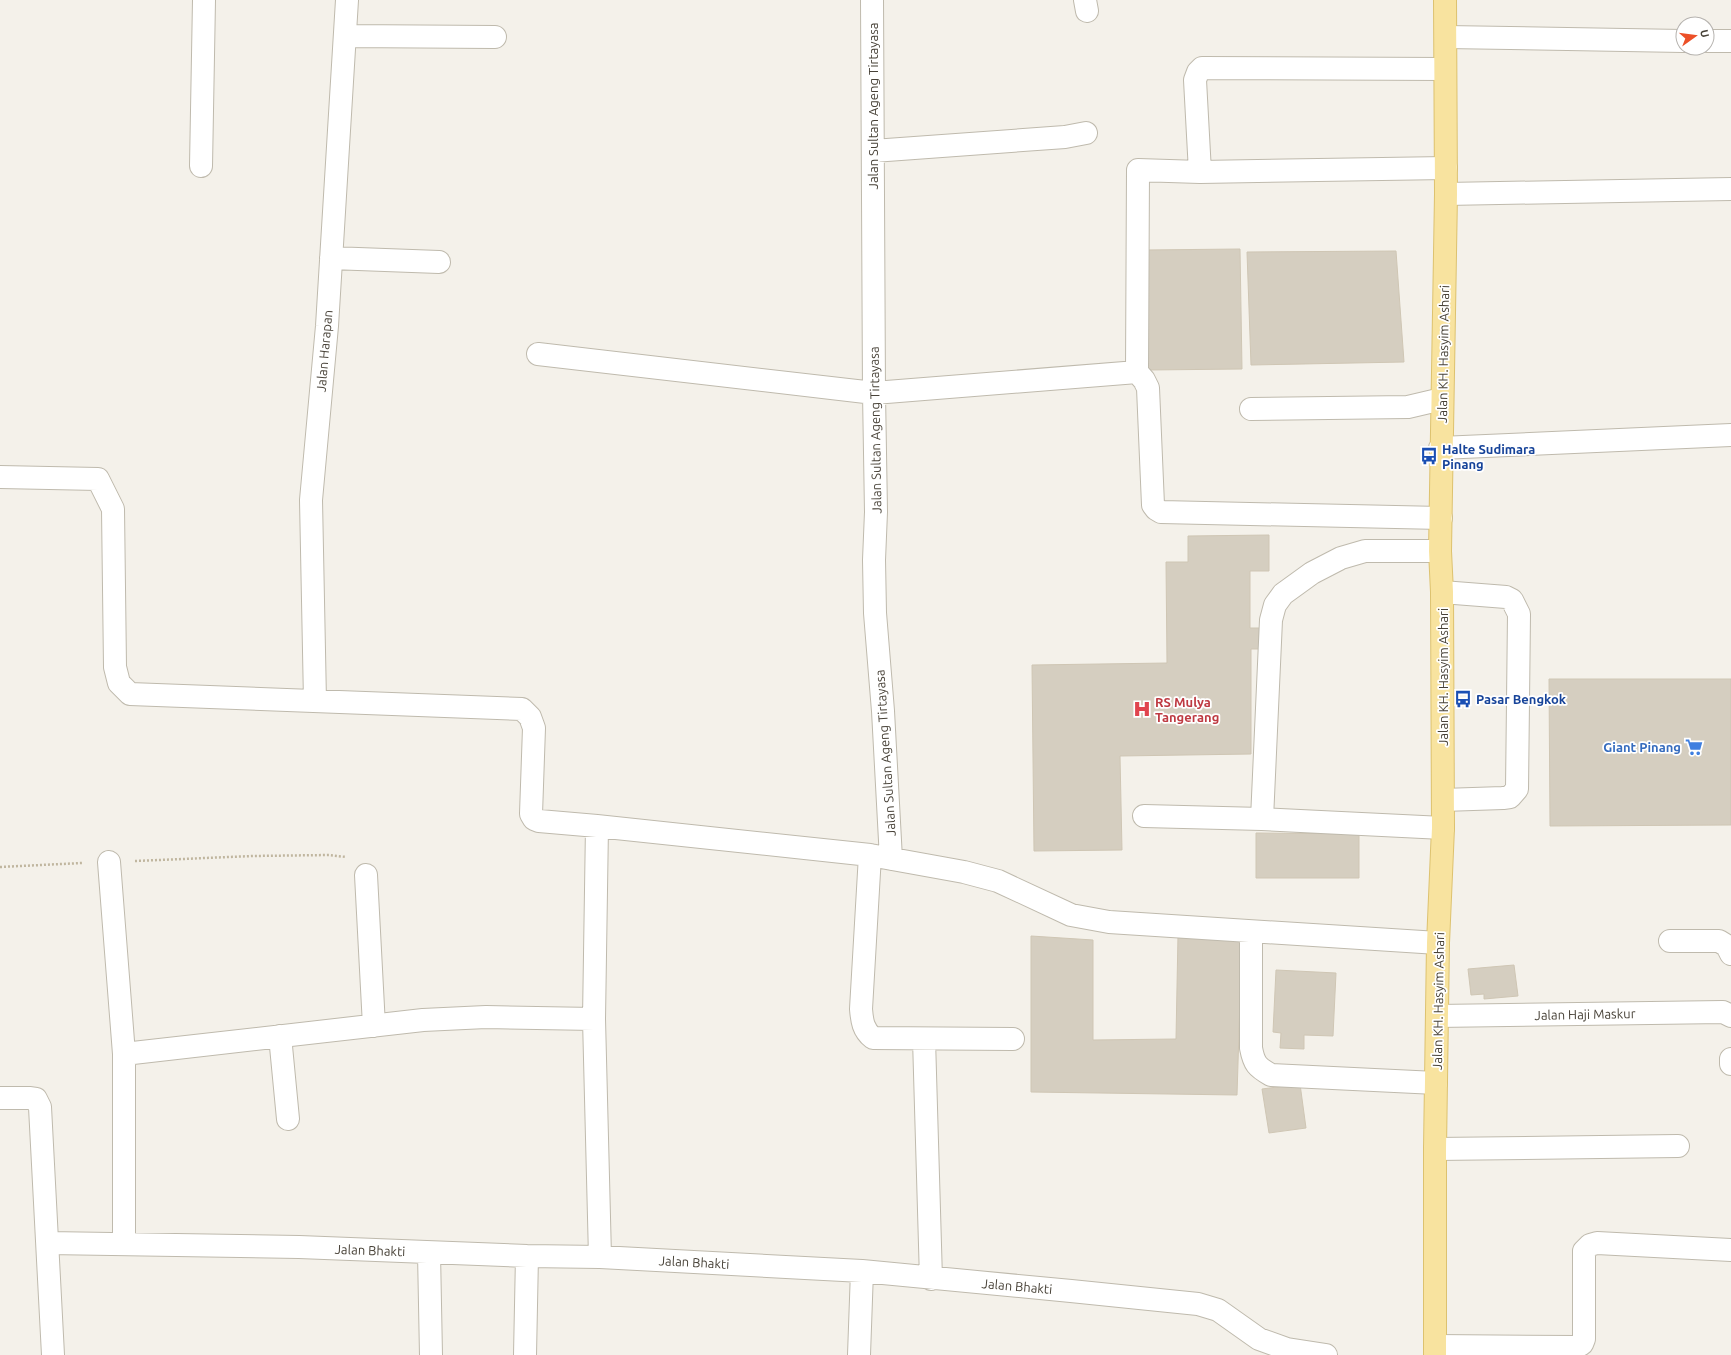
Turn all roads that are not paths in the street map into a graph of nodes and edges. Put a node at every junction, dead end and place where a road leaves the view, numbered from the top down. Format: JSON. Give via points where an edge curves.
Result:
{"nodes":[{"id":1,"x":204,"y":0,"type":"edge"},
{"id":2,"x":347,"y":0,"type":"edge"},
{"id":3,"x":872,"y":0,"type":"edge"},
{"id":4,"x":1445,"y":0,"type":"edge"},
{"id":5,"x":345,"y":36,"type":"junction"},
{"id":6,"x":495,"y":37,"type":"dead end"},
{"id":7,"x":1446,"y":37,"type":"junction"},
{"id":8,"x":1675,"y":41,"type":"edge"},
{"id":9,"x":1715,"y":41,"type":"edge"},
{"id":10,"x":1731,"y":41,"type":"edge"},
{"id":11,"x":1444,"y":69,"type":"junction"},
{"id":12,"x":1086,"y":133,"type":"dead end"},
{"id":13,"x":873,"y":151,"type":"junction"},
{"id":14,"x":201,"y":166,"type":"dead end"},
{"id":15,"x":1446,"y":168,"type":"junction"},
{"id":16,"x":1200,"y":172,"type":"junction"},
{"id":17,"x":1731,"y":189,"type":"edge"},
{"id":18,"x":1446,"y":194,"type":"junction"},
{"id":19,"x":330,"y":258,"type":"junction"},
{"id":20,"x":439,"y":262,"type":"dead end"},
{"id":21,"x":538,"y":354,"type":"dead end"},
{"id":22,"x":1137,"y":372,"type":"junction"},
{"id":23,"x":874,"y":393,"type":"junction"},
{"id":24,"x":1442,"y":399,"type":"junction"},
{"id":25,"x":1251,"y":410,"type":"dead end"},
{"id":26,"x":1731,"y":435,"type":"edge"},
{"id":27,"x":1440,"y":448,"type":"junction"},
{"id":28,"x":0,"y":477,"type":"edge"},
{"id":29,"x":1440,"y":518,"type":"junction"},
{"id":30,"x":1440,"y":551,"type":"junction"},
{"id":31,"x":1442,"y":592,"type":"junction"},
{"id":32,"x":315,"y":701,"type":"junction"},
{"id":33,"x":1443,"y":800,"type":"junction"},
{"id":34,"x":1144,"y":816,"type":"dead end"},
{"id":35,"x":1262,"y":819,"type":"junction"},
{"id":36,"x":597,"y":826,"type":"junction"},
{"id":37,"x":1443,"y":828,"type":"junction"},
{"id":38,"x":870,"y":855,"type":"junction"},
{"id":39,"x":891,"y":859,"type":"junction"},
{"id":40,"x":109,"y":862,"type":"road end"},
{"id":41,"x":366,"y":875,"type":"road end"},
{"id":42,"x":1251,"y":932,"type":"junction"},
{"id":43,"x":1670,"y":941,"type":"dead end"},
{"id":44,"x":1438,"y":943,"type":"junction"},
{"id":45,"x":1731,"y":954,"type":"edge"},
{"id":46,"x":1731,"y":996,"type":"edge"},
{"id":47,"x":1437,"y":1016,"type":"junction"},
{"id":48,"x":1731,"y":1016,"type":"edge"},
{"id":49,"x":594,"y":1019,"type":"junction"},
{"id":50,"x":374,"y":1026,"type":"junction"},
{"id":51,"x":280,"y":1036,"type":"junction"},
{"id":52,"x":924,"y":1039,"type":"junction"},
{"id":53,"x":1013,"y":1039,"type":"dead end"},
{"id":54,"x":124,"y":1054,"type":"junction"},
{"id":55,"x":1731,"y":1059,"type":"edge"},
{"id":56,"x":1731,"y":1064,"type":"edge"},
{"id":57,"x":1436,"y":1083,"type":"junction"},
{"id":58,"x":0,"y":1098,"type":"edge"},
{"id":59,"x":288,"y":1119,"type":"dead end"},
{"id":60,"x":1678,"y":1146,"type":"dead end"},
{"id":61,"x":1435,"y":1149,"type":"junction"},
{"id":62,"x":48,"y":1243,"type":"junction"},
{"id":63,"x":124,"y":1244,"type":"junction"},
{"id":64,"x":1731,"y":1250,"type":"edge"},
{"id":65,"x":429,"y":1253,"type":"junction"},
{"id":66,"x":527,"y":1256,"type":"junction"},
{"id":67,"x":600,"y":1257,"type":"junction"},
{"id":68,"x":862,"y":1271,"type":"junction"},
{"id":69,"x":932,"y":1279,"type":"junction"},
{"id":70,"x":1435,"y":1350,"type":"edge"},
{"id":71,"x":53,"y":1355,"type":"edge"},
{"id":72,"x":431,"y":1355,"type":"edge"},
{"id":73,"x":525,"y":1355,"type":"edge"},
{"id":74,"x":859,"y":1355,"type":"edge"},
{"id":75,"x":1326,"y":1355,"type":"edge"}],
"edges":[{"from":1,"to":14,"type":"street"},
{"from":2,"to":5,"type":"street","name":"Jalan Harapan"},
{"from":3,"to":13,"type":"street","name":"Jalan Sultan Ageng Tirtayasa"},
{"from":4,"to":7,"type":"main road","name":"Jalan KH. Hasyim Ashari"},
{"from":5,"to":6,"type":"street"},
{"from":5,"to":19,"type":"street","name":"Jalan Harapan"},
{"from":7,"to":8,"type":"street"},
{"from":7,"to":11,"type":"main road","name":"Jalan KH. Hasyim Ashari"},
{"from":9,"to":10,"type":"street"},
{"from":11,"to":15,"type":"main road","name":"Jalan KH. Hasyim Ashari"},
{"from":11,"to":16,"type":"street","via":[[1202,68],[1195,80]]},
{"from":12,"to":13,"type":"street","via":[[1064,138]]},
{"from":13,"to":23,"type":"street","name":"Jalan Sultan Ageng Tirtayasa"},
{"from":15,"to":16,"type":"street"},
{"from":15,"to":18,"type":"main road","name":"Jalan KH. Hasyim Ashari"},
{"from":16,"to":22,"type":"street","via":[[1138,170]]},
{"from":17,"to":18,"type":"street"},
{"from":18,"to":24,"type":"main road","name":"Jalan KH. Hasyim Ashari"},
{"from":19,"to":20,"type":"street"},
{"from":19,"to":32,"type":"street","name":"Jalan Harapan","via":[[327,326],[311,500]]},
{"from":21,"to":23,"type":"street"},
{"from":22,"to":23,"type":"street"},
{"from":22,"to":29,"type":"street","via":[[1148,388],[1153,504],[1162,512]]},
{"from":23,"to":39,"type":"street","name":"Jalan Sultan Ageng Tirtayasa","via":[[875,613]]},
{"from":24,"to":25,"type":"street","via":[[1408,407]]},
{"from":24,"to":27,"type":"main road","name":"Jalan KH. Hasyim Ashari"},
{"from":26,"to":27,"type":"street"},
{"from":27,"to":29,"type":"main road","name":"Jalan KH. Hasyim Ashari"},
{"from":28,"to":32,"type":"street","via":[[98,478],[113,509],[115,667],[119,683],[130,694]]},
{"from":29,"to":30,"type":"main road","name":"Jalan KH. Hasyim Ashari"},
{"from":30,"to":31,"type":"main road","name":"Jalan KH. Hasyim Ashari"},
{"from":30,"to":35,"type":"street","via":[[1365,551],[1340,558],[1312,573],[1283,594],[1275,605],[1271,620]]},
{"from":31,"to":33,"type":"main road","name":"Jalan KH. Hasyim Ashari"},
{"from":31,"to":33,"type":"street","via":[[1506,597],[1512,600],[1518,614],[1517,789],[1510,797]]},
{"from":32,"to":36,"type":"street","via":[[522,709],[530,717],[534,728],[531,814],[534,819]]},
{"from":33,"to":37,"type":"main road","name":"Jalan KH. Hasyim Ashari"},
{"from":34,"to":35,"type":"street"},
{"from":35,"to":37,"type":"street"},
{"from":36,"to":38,"type":"street"},
{"from":36,"to":49,"type":"street"},
{"from":37,"to":44,"type":"main road","name":"Jalan KH. Hasyim Ashari"},
{"from":38,"to":39,"type":"street"},
{"from":38,"to":52,"type":"street","via":[[862,1020],[866,1032],[873,1038]]},
{"from":39,"to":42,"type":"street","via":[[998,881],[1071,915],[1109,922]]},
{"from":40,"to":54,"type":"street"},
{"from":41,"to":50,"type":"street"},
{"from":42,"to":44,"type":"street"},
{"from":42,"to":57,"type":"street","via":[[1251,1048],[1253,1061],[1262,1070],[1271,1075]]},
{"from":43,"to":45,"type":"street","via":[[1719,941],[1727,946]]},
{"from":44,"to":47,"type":"main road","name":"Jalan KH. Hasyim Ashari"},
{"from":46,"to":48,"type":"street"},
{"from":47,"to":48,"type":"street","name":"Jalan Haji Maskur","via":[[1722,1012]]},
{"from":47,"to":57,"type":"main road","name":"Jalan KH. Hasyim Ashari"},
{"from":49,"to":50,"type":"street","via":[[486,1017],[423,1020]]},
{"from":49,"to":67,"type":"street"},
{"from":50,"to":51,"type":"street"},
{"from":51,"to":54,"type":"street"},
{"from":51,"to":59,"type":"street"},
{"from":52,"to":53,"type":"street"},
{"from":52,"to":69,"type":"street"},
{"from":54,"to":63,"type":"street"},
{"from":55,"to":56,"type":"street"},
{"from":57,"to":61,"type":"main road","name":"Jalan KH. Hasyim Ashari"},
{"from":58,"to":62,"type":"street","via":[[36,1099],[40,1107]]},
{"from":60,"to":61,"type":"street"},
{"from":61,"to":70,"type":"main road","name":"Jalan KH. Hasyim Ashari"},
{"from":62,"to":63,"type":"street","name":"Jalan Bhakti"},
{"from":62,"to":71,"type":"street"},
{"from":63,"to":65,"type":"street","name":"Jalan Bhakti"},
{"from":64,"to":70,"type":"street","via":[[1597,1243],[1590,1245],[1584,1251],[1582,1344],[1576,1347]]},
{"from":65,"to":66,"type":"street","name":"Jalan Bhakti"},
{"from":65,"to":72,"type":"street"},
{"from":66,"to":67,"type":"street","name":"Jalan Bhakti"},
{"from":66,"to":73,"type":"street"},
{"from":67,"to":68,"type":"street","name":"Jalan Bhakti"},
{"from":68,"to":69,"type":"street","name":"Jalan Bhakti"},
{"from":68,"to":74,"type":"street"},
{"from":69,"to":75,"type":"street","name":"Jalan Bhakti","via":[[1198,1304],[1218,1310],[1259,1339],[1287,1350]]}]}
